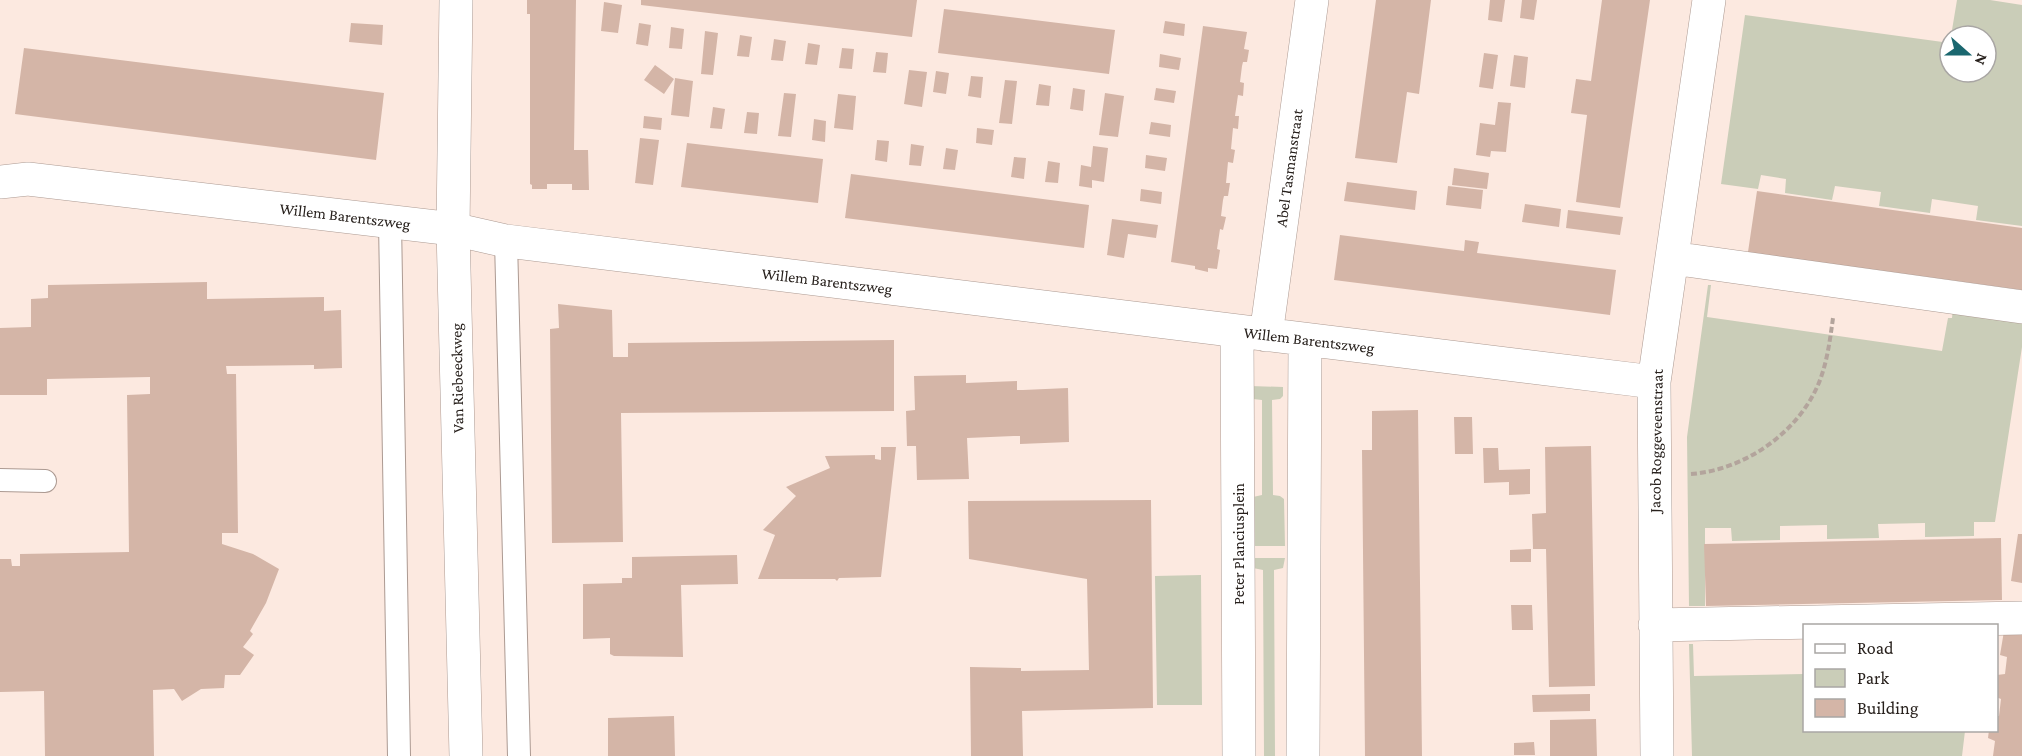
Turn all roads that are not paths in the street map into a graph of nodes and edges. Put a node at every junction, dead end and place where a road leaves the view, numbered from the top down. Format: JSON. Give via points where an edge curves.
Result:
{"nodes":[{"id":1,"x":456,"y":0,"type":"edge"},
{"id":2,"x":1312,"y":0,"type":"edge"},
{"id":3,"x":1709,"y":0,"type":"edge"},
{"id":4,"x":0,"y":182,"type":"edge"},
{"id":5,"x":390,"y":222,"type":"junction"},
{"id":6,"x":453,"y":229,"type":"junction"},
{"id":7,"x":506,"y":241,"type":"junction"},
{"id":8,"x":1672,"y":258,"type":"junction"},
{"id":9,"x":2022,"y":307,"type":"edge"},
{"id":10,"x":1252,"y":334,"type":"junction"},
{"id":11,"x":1305,"y":340,"type":"junction"},
{"id":12,"x":1654,"y":382,"type":"junction"},
{"id":13,"x":0,"y":480,"type":"edge"},
{"id":14,"x":45,"y":481,"type":"dead end"},
{"id":15,"x":2022,"y":618,"type":"edge"},
{"id":16,"x":1655,"y":625,"type":"junction"},
{"id":17,"x":399,"y":756,"type":"edge"},
{"id":18,"x":466,"y":756,"type":"edge"},
{"id":19,"x":519,"y":756,"type":"edge"},
{"id":20,"x":1239,"y":756,"type":"edge"},
{"id":21,"x":1304,"y":756,"type":"edge"},
{"id":22,"x":1657,"y":756,"type":"edge"}],
"edges":[{"from":1,"to":6,"type":"street","name":"Van Riebeeckweg"},
{"from":2,"to":10,"type":"street","name":"Abel Tasmanstraat"},
{"from":3,"to":8,"type":"street","name":"Jacob Roggeveenstraat"},
{"from":4,"to":5,"type":"street","name":"Willem Barentszweg","via":[[28,179]]},
{"from":5,"to":6,"type":"street","name":"Willem Barentszweg"},
{"from":5,"to":17,"type":"lane"},
{"from":6,"to":7,"type":"street","name":"Willem Barentszweg"},
{"from":6,"to":18,"type":"street","name":"Van Riebeeckweg"},
{"from":7,"to":10,"type":"street","name":"Willem Barentszweg"},
{"from":7,"to":19,"type":"lane"},
{"from":8,"to":9,"type":"street"},
{"from":8,"to":12,"type":"street","name":"Jacob Roggeveenstraat"},
{"from":10,"to":11,"type":"street","name":"Willem Barentszweg"},
{"from":10,"to":20,"type":"street","name":"Peter Planciusplein"},
{"from":11,"to":12,"type":"street","name":"Willem Barentszweg"},
{"from":11,"to":21,"type":"street"},
{"from":12,"to":16,"type":"street","name":"Jacob Roggeveenstraat"},
{"from":13,"to":14,"type":"lane"},
{"from":15,"to":16,"type":"street"},
{"from":16,"to":22,"type":"street","name":"Jacob Roggeveenstraat"}]}
